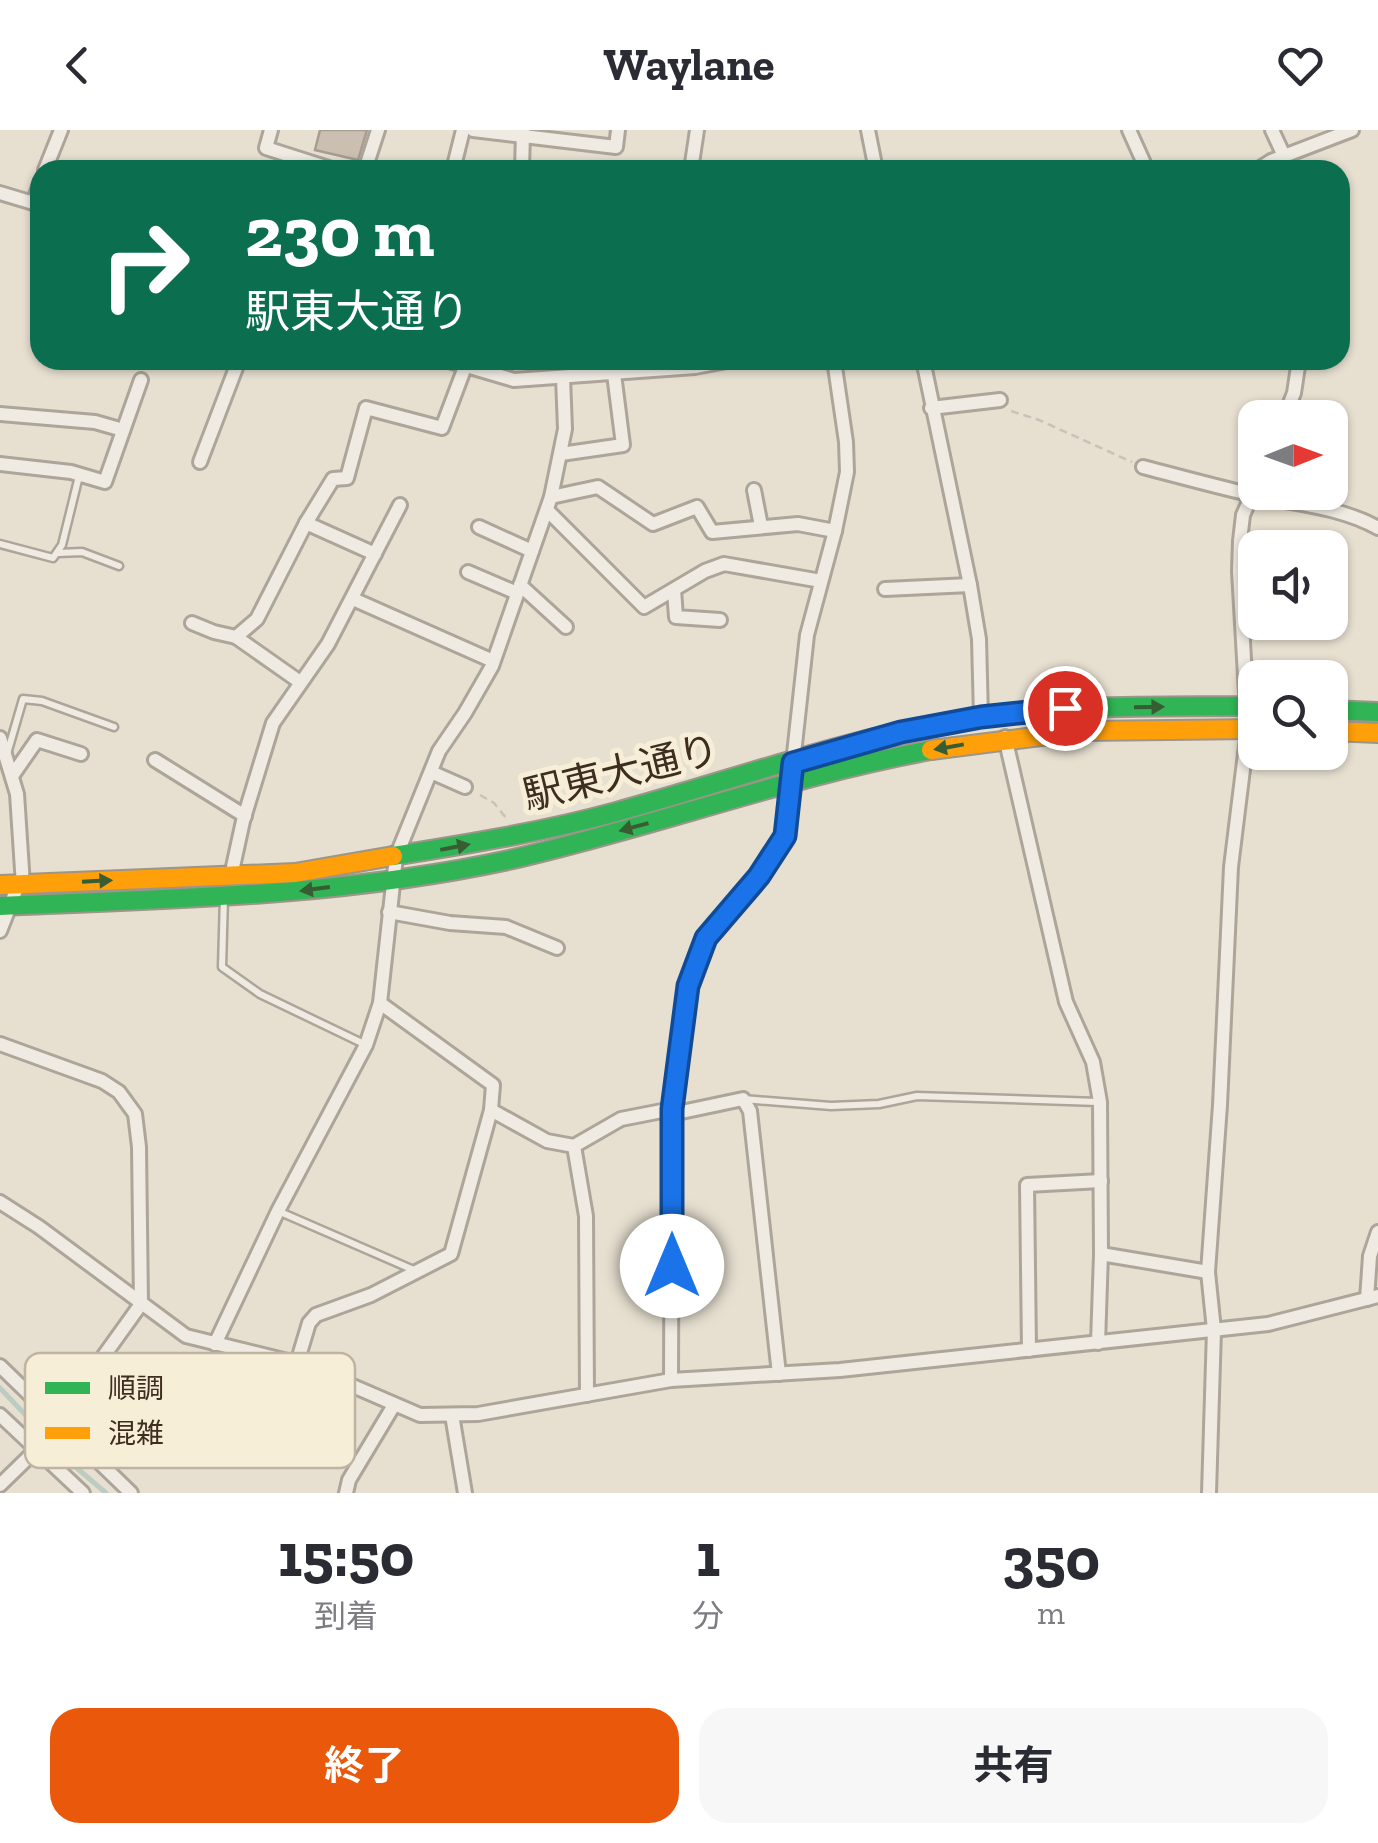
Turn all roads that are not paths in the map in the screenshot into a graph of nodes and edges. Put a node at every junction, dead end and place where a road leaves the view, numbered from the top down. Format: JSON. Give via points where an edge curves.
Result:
{"nodes":[{"id":1,"x":61,"y":130,"type":"edge"},
{"id":2,"x":271,"y":130,"type":"edge"},
{"id":3,"x":378,"y":130,"type":"edge"},
{"id":4,"x":463,"y":130,"type":"edge"},
{"id":5,"x":473,"y":130,"type":"edge"},
{"id":6,"x":618,"y":130,"type":"edge"},
{"id":7,"x":697,"y":130,"type":"edge"},
{"id":8,"x":868,"y":130,"type":"edge"},
{"id":9,"x":1129,"y":130,"type":"edge"},
{"id":10,"x":1272,"y":130,"type":"edge"},
{"id":11,"x":1352,"y":130,"type":"edge"},
{"id":12,"x":523,"y":134,"type":"edge"},
{"id":13,"x":1284,"y":156,"type":"junction"},
{"id":14,"x":50,"y":160,"type":"edge"},
{"id":15,"x":304,"y":160,"type":"edge"},
{"id":16,"x":368,"y":160,"type":"edge"},
{"id":17,"x":455,"y":160,"type":"edge"},
{"id":18,"x":522,"y":160,"type":"edge"},
{"id":19,"x":692,"y":160,"type":"edge"},
{"id":20,"x":874,"y":160,"type":"edge"},
{"id":21,"x":1142,"y":160,"type":"edge"},
{"id":22,"x":1277,"y":160,"type":"edge"},
{"id":23,"x":0,"y":193,"type":"edge"},
{"id":24,"x":30,"y":202,"type":"edge"},
{"id":25,"x":234,"y":370,"type":"edge"},
{"id":26,"x":464,"y":370,"type":"edge"},
{"id":27,"x":493,"y":370,"type":"edge"},
{"id":28,"x":660,"y":370,"type":"edge"},
{"id":29,"x":835,"y":370,"type":"edge"},
{"id":30,"x":925,"y":370,"type":"edge"},
{"id":31,"x":1297,"y":370,"type":"edge"},
{"id":32,"x":614,"y":374,"type":"junction"},
{"id":33,"x":563,"y":377,"type":"junction"},
{"id":34,"x":141,"y":380,"type":"dead end"},
{"id":35,"x":1000,"y":400,"type":"road end"},
{"id":36,"x":1291,"y":400,"type":"edge"},
{"id":37,"x":931,"y":408,"type":"junction"},
{"id":38,"x":0,"y":414,"type":"edge"},
{"id":39,"x":123,"y":430,"type":"junction"},
{"id":40,"x":562,"y":454,"type":"junction"},
{"id":41,"x":200,"y":462,"type":"dead end"},
{"id":42,"x":0,"y":464,"type":"edge"},
{"id":43,"x":1143,"y":467,"type":"road end"},
{"id":44,"x":80,"y":474,"type":"junction"},
{"id":45,"x":1238,"y":488,"type":"edge"},
{"id":46,"x":754,"y":490,"type":"dead end"},
{"id":47,"x":549,"y":503,"type":"junction"},
{"id":48,"x":400,"y":505,"type":"dead end"},
{"id":49,"x":1245,"y":510,"type":"edge"},
{"id":50,"x":1328,"y":510,"type":"edge"},
{"id":51,"x":306,"y":523,"type":"junction"},
{"id":52,"x":760,"y":526,"type":"junction"},
{"id":53,"x":480,"y":528,"type":"dead end"},
{"id":54,"x":1378,"y":528,"type":"edge"},
{"id":55,"x":835,"y":531,"type":"junction"},
{"id":56,"x":0,"y":544,"type":"edge"},
{"id":57,"x":532,"y":551,"type":"junction"},
{"id":58,"x":56,"y":553,"type":"junction"},
{"id":59,"x":375,"y":554,"type":"junction"},
{"id":60,"x":119,"y":566,"type":"dead end"},
{"id":61,"x":468,"y":572,"type":"dead end"},
{"id":62,"x":821,"y":581,"type":"junction"},
{"id":63,"x":970,"y":584,"type":"junction"},
{"id":64,"x":518,"y":589,"type":"junction"},
{"id":65,"x":885,"y":589,"type":"dead end"},
{"id":66,"x":674,"y":590,"type":"junction"},
{"id":67,"x":352,"y":599,"type":"junction"},
{"id":68,"x":720,"y":620,"type":"dead end"},
{"id":69,"x":192,"y":623,"type":"dead end"},
{"id":70,"x":566,"y":627,"type":"dead end"},
{"id":71,"x":236,"y":637,"type":"junction"},
{"id":72,"x":1246,"y":660,"type":"edge"},
{"id":73,"x":493,"y":661,"type":"junction"},
{"id":74,"x":300,"y":682,"type":"junction"},
{"id":75,"x":1238,"y":706,"type":"edge"},
{"id":76,"x":1348,"y":711,"type":"edge"},
{"id":77,"x":1378,"y":712,"type":"edge"},
{"id":78,"x":981,"y":717,"type":"junction"},
{"id":79,"x":114,"y":727,"type":"dead end"},
{"id":80,"x":1238,"y":729,"type":"edge"},
{"id":81,"x":1348,"y":732,"type":"edge"},
{"id":82,"x":1378,"y":733,"type":"edge"},
{"id":83,"x":1006,"y":737,"type":"junction"},
{"id":84,"x":0,"y":738,"type":"edge"},
{"id":85,"x":7,"y":754,"type":"junction"},
{"id":86,"x":81,"y":754,"type":"dead end"},
{"id":87,"x":155,"y":760,"type":"dead end"},
{"id":88,"x":793,"y":763,"type":"junction"},
{"id":89,"x":1246,"y":770,"type":"edge"},
{"id":90,"x":431,"y":772,"type":"junction"},
{"id":91,"x":12,"y":776,"type":"junction"},
{"id":92,"x":791,"y":784,"type":"junction"},
{"id":93,"x":465,"y":787,"type":"road end"},
{"id":94,"x":244,"y":816,"type":"junction"},
{"id":95,"x":396,"y":857,"type":"junction"},
{"id":96,"x":231,"y":876,"type":"junction"},
{"id":97,"x":394,"y":878,"type":"junction"},
{"id":98,"x":14,"y":885,"type":"edge"},
{"id":99,"x":224,"y":896,"type":"junction"},
{"id":100,"x":5,"y":906,"type":"edge"},
{"id":101,"x":389,"y":912,"type":"junction"},
{"id":102,"x":0,"y":930,"type":"edge"},
{"id":103,"x":557,"y":948,"type":"dead end"},
{"id":104,"x":380,"y":1004,"type":"junction"},
{"id":105,"x":0,"y":1044,"type":"edge"},
{"id":106,"x":366,"y":1045,"type":"junction"},
{"id":107,"x":744,"y":1099,"type":"junction"},
{"id":108,"x":1100,"y":1102,"type":"junction"},
{"id":109,"x":491,"y":1110,"type":"junction"},
{"id":110,"x":672,"y":1112,"type":"junction"},
{"id":111,"x":574,"y":1146,"type":"junction"},
{"id":112,"x":1102,"y":1182,"type":"junction"},
{"id":113,"x":0,"y":1202,"type":"edge"},
{"id":114,"x":278,"y":1211,"type":"junction"},
{"id":115,"x":1378,"y":1232,"type":"edge"},
{"id":116,"x":1102,"y":1254,"type":"junction"},
{"id":117,"x":417,"y":1271,"type":"junction"},
{"id":118,"x":1208,"y":1272,"type":"junction"},
{"id":119,"x":1372,"y":1297,"type":"edge"},
{"id":120,"x":141,"y":1304,"type":"junction"},
{"id":121,"x":1214,"y":1330,"type":"junction"},
{"id":122,"x":1098,"y":1343,"type":"junction"},
{"id":123,"x":215,"y":1344,"type":"junction"},
{"id":124,"x":1030,"y":1350,"type":"junction"},
{"id":125,"x":106,"y":1353,"type":"edge"},
{"id":126,"x":254,"y":1353,"type":"edge"},
{"id":127,"x":300,"y":1353,"type":"edge"},
{"id":128,"x":0,"y":1366,"type":"edge"},
{"id":129,"x":780,"y":1374,"type":"junction"},
{"id":130,"x":671,"y":1380,"type":"junction"},
{"id":131,"x":355,"y":1388,"type":"edge"},
{"id":132,"x":25,"y":1389,"type":"edge"},
{"id":133,"x":587,"y":1395,"type":"junction"},
{"id":134,"x":394,"y":1404,"type":"junction"},
{"id":135,"x":0,"y":1414,"type":"edge"},
{"id":136,"x":452,"y":1414,"type":"junction"},
{"id":137,"x":25,"y":1438,"type":"edge"},
{"id":138,"x":25,"y":1461,"type":"edge"},
{"id":139,"x":57,"y":1468,"type":"edge"},
{"id":140,"x":106,"y":1468,"type":"edge"},
{"id":141,"x":0,"y":1485,"type":"edge"},
{"id":142,"x":83,"y":1493,"type":"edge"},
{"id":143,"x":131,"y":1493,"type":"edge"},
{"id":144,"x":346,"y":1493,"type":"edge"},
{"id":145,"x":466,"y":1493,"type":"edge"},
{"id":146,"x":1210,"y":1493,"type":"edge"}],
"edges":[{"from":1,"to":14,"type":"street"},
{"from":2,"to":15,"type":"street","via":[[266,148]]},
{"from":3,"to":16,"type":"street"},
{"from":4,"to":17,"type":"street"},
{"from":5,"to":12,"type":"street"},
{"from":6,"to":12,"type":"street","via":[[616,147]]},
{"from":7,"to":19,"type":"street"},
{"from":8,"to":20,"type":"street"},
{"from":9,"to":21,"type":"street"},
{"from":10,"to":13,"type":"street"},
{"from":11,"to":13,"type":"street"},
{"from":12,"to":18,"type":"street"},
{"from":13,"to":22,"type":"street"},
{"from":23,"to":24,"type":"street"},
{"from":25,"to":41,"type":"street"},
{"from":26,"to":51,"type":"street","via":[[442,428],[366,408],[347,478],[333,479]]},
{"from":27,"to":33,"type":"street","via":[[514,380]]},
{"from":28,"to":32,"type":"street"},
{"from":29,"to":55,"type":"street","via":[[847,472]]},
{"from":30,"to":37,"type":"street"},
{"from":31,"to":36,"type":"street"},
{"from":32,"to":33,"type":"street"},
{"from":32,"to":40,"type":"street","via":[[623,445]]},
{"from":33,"to":40,"type":"street"},
{"from":34,"to":39,"type":"street"},
{"from":35,"to":37,"type":"street"},
{"from":37,"to":63,"type":"street"},
{"from":38,"to":39,"type":"street"},
{"from":39,"to":44,"type":"street","via":[[106,482]]},
{"from":40,"to":47,"type":"street"},
{"from":42,"to":44,"type":"street"},
{"from":43,"to":45,"type":"street"},
{"from":44,"to":58,"type":"lane"},
{"from":46,"to":52,"type":"street"},
{"from":47,"to":52,"type":"street","via":[[598,487],[653,524],[697,507],[712,532]]},
{"from":47,"to":57,"type":"street"},
{"from":47,"to":66,"type":"street","via":[[644,607]]},
{"from":48,"to":59,"type":"street"},
{"from":49,"to":72,"type":"street","via":[[1239,571]]},
{"from":50,"to":54,"type":"street"},
{"from":51,"to":59,"type":"street"},
{"from":51,"to":71,"type":"street","via":[[257,620]]},
{"from":52,"to":55,"type":"street"},
{"from":53,"to":57,"type":"street"},
{"from":55,"to":62,"type":"street"},
{"from":56,"to":58,"type":"lane","via":[[53,558]]},
{"from":57,"to":64,"type":"street"},
{"from":58,"to":60,"type":"lane","via":[[82,552]]},
{"from":59,"to":67,"type":"street"},
{"from":61,"to":64,"type":"street"},
{"from":62,"to":66,"type":"street","via":[[724,564]]},
{"from":62,"to":88,"type":"street","via":[[807,635]]},
{"from":63,"to":65,"type":"street"},
{"from":63,"to":78,"type":"street"},
{"from":64,"to":70,"type":"street"},
{"from":64,"to":73,"type":"street"},
{"from":66,"to":68,"type":"street","via":[[676,617]]},
{"from":67,"to":73,"type":"street"},
{"from":67,"to":74,"type":"street"},
{"from":69,"to":71,"type":"street"},
{"from":71,"to":74,"type":"street"},
{"from":73,"to":90,"type":"street"},
{"from":74,"to":94,"type":"street","via":[[273,723]]},
{"from":78,"to":75,"type":"street","name":"駅東大通り","one_way":true,"via":[[1065,708]]},
{"from":76,"to":77,"type":"street"},
{"from":78,"to":88,"type":"street","name":"駅東大通り"},
{"from":79,"to":85,"type":"lane","via":[[22,699]]},
{"from":80,"to":83,"type":"street","name":"駅東大通り"},
{"from":81,"to":82,"type":"street"},
{"from":83,"to":92,"type":"street","name":"駅東大通り","one_way":true},
{"from":83,"to":108,"type":"street","via":[[1066,1002],[1094,1062]]},
{"from":84,"to":85,"type":"street"},
{"from":85,"to":91,"type":"street"},
{"from":86,"to":91,"type":"street","via":[[37,740]]},
{"from":87,"to":94,"type":"street"},
{"from":88,"to":92,"type":"street"},
{"from":95,"to":88,"type":"street","name":"駅東大通り","one_way":true,"via":[[513,836]]},
{"from":89,"to":118,"type":"street","via":[[1231,866]]},
{"from":90,"to":93,"type":"street"},
{"from":90,"to":95,"type":"street"},
{"from":91,"to":98,"type":"street"},
{"from":92,"to":97,"type":"street","name":"駅東大通り","one_way":true,"via":[[510,859]]},
{"from":92,"to":110,"type":"street","via":[[785,836],[706,938],[688,986]]},
{"from":94,"to":96,"type":"street"},
{"from":95,"to":96,"type":"street","name":"駅東大通り"},
{"from":95,"to":97,"type":"street"},
{"from":98,"to":96,"type":"street","name":"駅東大通り","one_way":true},
{"from":97,"to":99,"type":"street","name":"駅東大通り","one_way":true},
{"from":97,"to":101,"type":"street"},
{"from":98,"to":100,"type":"street"},
{"from":99,"to":100,"type":"street","name":"駅東大通り"},
{"from":99,"to":106,"type":"lane","via":[[222,967],[260,994]]},
{"from":100,"to":102,"type":"street"},
{"from":101,"to":103,"type":"street","via":[[506,927]]},
{"from":101,"to":104,"type":"street"},
{"from":104,"to":106,"type":"street"},
{"from":104,"to":109,"type":"street","via":[[493,1085]]},
{"from":105,"to":120,"type":"street","via":[[102,1082],[135,1114]]},
{"from":106,"to":114,"type":"street"},
{"from":107,"to":108,"type":"lane","via":[[831,1106],[917,1096]]},
{"from":107,"to":110,"type":"street"},
{"from":107,"to":129,"type":"street"},
{"from":108,"to":112,"type":"street"},
{"from":109,"to":111,"type":"street","via":[[546,1141]]},
{"from":109,"to":117,"type":"street","via":[[451,1254]]},
{"from":110,"to":111,"type":"street","via":[[620,1119]]},
{"from":110,"to":130,"type":"street"},
{"from":111,"to":133,"type":"street","via":[[586,1216]]},
{"from":112,"to":116,"type":"street"},
{"from":112,"to":124,"type":"street","via":[[1026,1185]]},
{"from":113,"to":120,"type":"street"},
{"from":114,"to":117,"type":"lane"},
{"from":114,"to":123,"type":"street"},
{"from":115,"to":119,"type":"street","via":[[1370,1256]]},
{"from":116,"to":118,"type":"street"},
{"from":116,"to":122,"type":"street"},
{"from":117,"to":127,"type":"street","via":[[316,1315]]},
{"from":118,"to":121,"type":"street"},
{"from":119,"to":121,"type":"street","via":[[1268,1324]]},
{"from":120,"to":123,"type":"street","via":[[186,1336]]},
{"from":120,"to":125,"type":"street"},
{"from":121,"to":122,"type":"street"},
{"from":121,"to":146,"type":"street"},
{"from":122,"to":124,"type":"street"},
{"from":123,"to":126,"type":"street"},
{"from":124,"to":129,"type":"street"},
{"from":128,"to":132,"type":"street"},
{"from":129,"to":130,"type":"street"},
{"from":130,"to":133,"type":"street"},
{"from":131,"to":134,"type":"street"},
{"from":133,"to":136,"type":"street"},
{"from":134,"to":136,"type":"street","via":[[420,1415]]},
{"from":134,"to":144,"type":"street"},
{"from":135,"to":137,"type":"street"},
{"from":136,"to":145,"type":"street"},
{"from":138,"to":141,"type":"street"},
{"from":139,"to":142,"type":"street"},
{"from":140,"to":143,"type":"street"}]}
